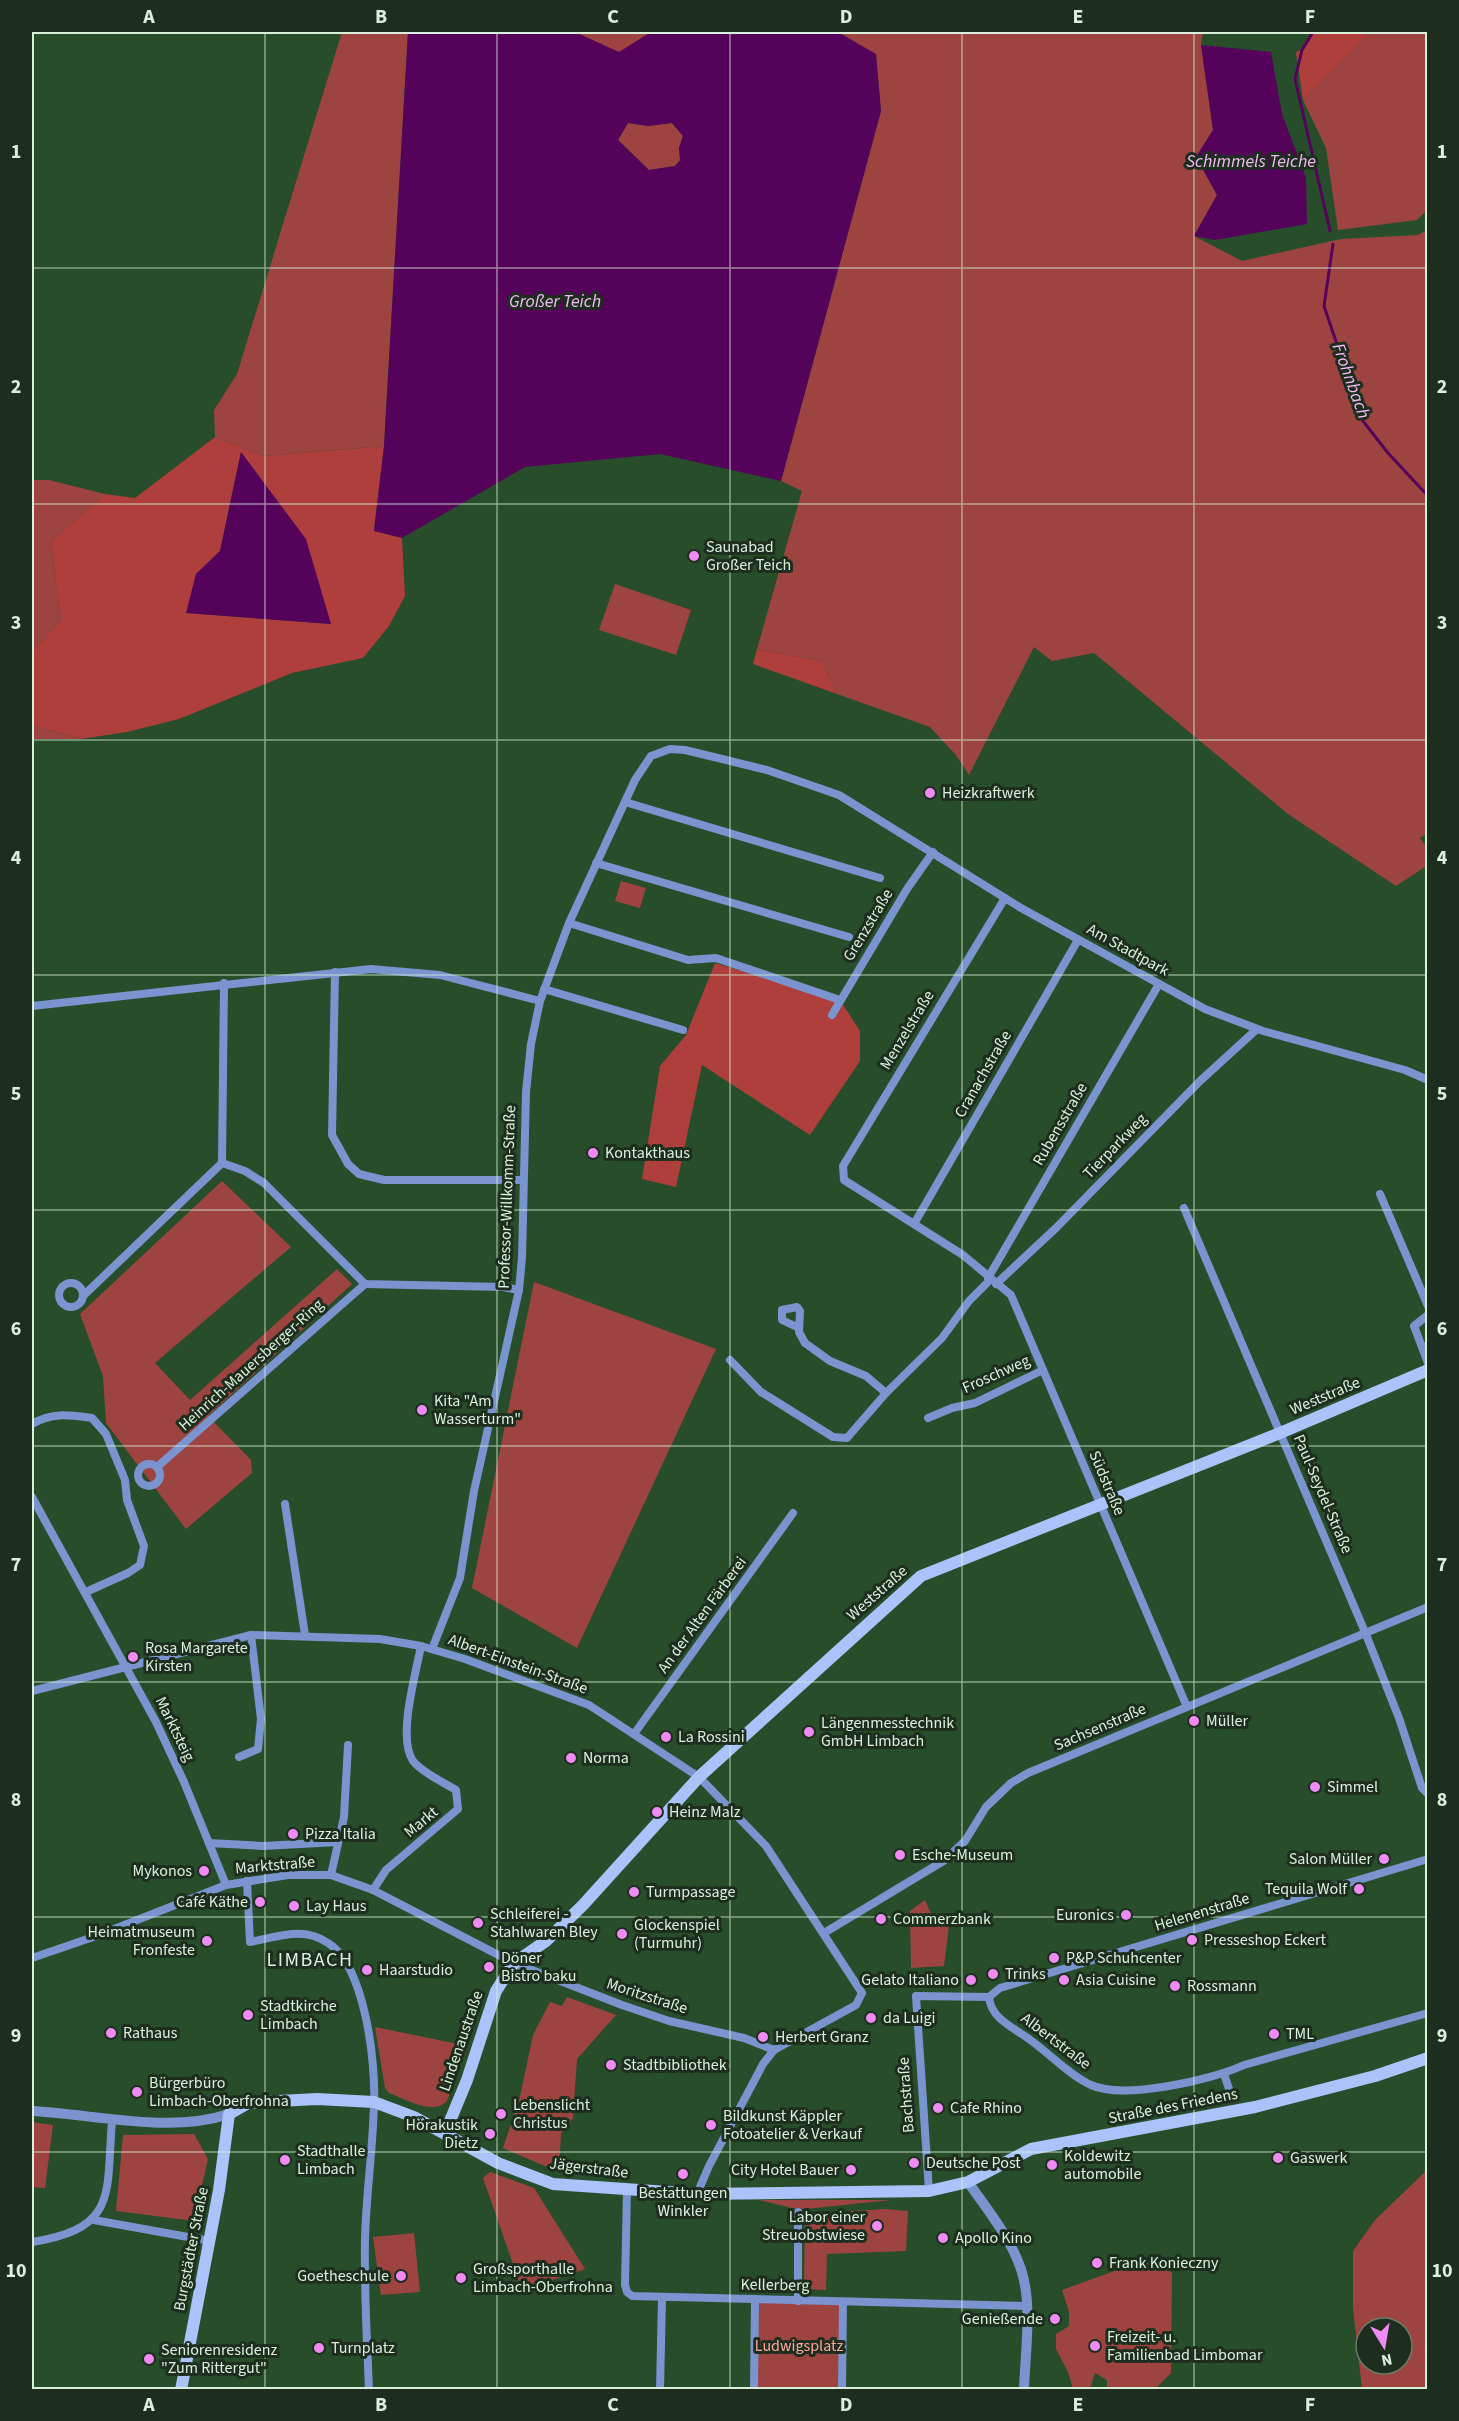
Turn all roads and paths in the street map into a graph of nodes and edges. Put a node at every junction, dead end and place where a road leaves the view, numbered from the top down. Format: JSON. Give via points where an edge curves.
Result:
{"nodes":[{"id":1,"x":839,"y":795,"type":"joint"},
{"id":2,"x":625,"y":802,"type":"junction"},
{"id":3,"x":933,"y":852,"type":"junction"},
{"id":4,"x":596,"y":863,"type":"junction"},
{"id":5,"x":880,"y":878,"type":"dead end"},
{"id":6,"x":1005,"y":898,"type":"junction"},
{"id":7,"x":569,"y":923,"type":"junction"},
{"id":8,"x":849,"y":937,"type":"dead end"},
{"id":9,"x":1078,"y":940,"type":"junction"},
{"id":10,"x":335,"y":972,"type":"junction"},
{"id":11,"x":224,"y":983,"type":"junction"},
{"id":12,"x":1159,"y":984,"type":"junction"},
{"id":13,"x":544,"y":989,"type":"junction"},
{"id":14,"x":840,"y":1000,"type":"junction"},
{"id":15,"x":540,"y":1001,"type":"junction"},
{"id":16,"x":32,"y":1006,"type":"edge"},
{"id":17,"x":832,"y":1015,"type":"dead end"},
{"id":18,"x":1257,"y":1029,"type":"junction"},
{"id":19,"x":683,"y":1030,"type":"dead end"},
{"id":20,"x":1428,"y":1080,"type":"edge"},
{"id":21,"x":222,"y":1164,"type":"junction"},
{"id":22,"x":524,"y":1180,"type":"junction"},
{"id":23,"x":844,"y":1180,"type":"joint"},
{"id":24,"x":1380,"y":1194,"type":"dead end"},
{"id":25,"x":1184,"y":1208,"type":"dead end"},
{"id":26,"x":914,"y":1224,"type":"junction"},
{"id":27,"x":992,"y":1281,"type":"junction"},
{"id":28,"x":365,"y":1284,"type":"junction"},
{"id":29,"x":519,"y":1290,"type":"junction"},
{"id":30,"x":83,"y":1296,"type":"dead end"},
{"id":31,"x":1428,"y":1306,"type":"edge"},
{"id":32,"x":1428,"y":1315,"type":"edge"},
{"id":33,"x":799,"y":1329,"type":"dead end"},
{"id":34,"x":730,"y":1360,"type":"dead end"},
{"id":35,"x":1428,"y":1363,"type":"edge"},
{"id":36,"x":1043,"y":1370,"type":"junction"},
{"id":37,"x":1428,"y":1370,"type":"edge"},
{"id":38,"x":886,"y":1393,"type":"junction"},
{"id":39,"x":928,"y":1418,"type":"dead end"},
{"id":40,"x":32,"y":1424,"type":"edge"},
{"id":41,"x":1280,"y":1433,"type":"junction"},
{"id":42,"x":157,"y":1467,"type":"dead end"},
{"id":43,"x":32,"y":1497,"type":"edge"},
{"id":44,"x":285,"y":1504,"type":"dead end"},
{"id":45,"x":1100,"y":1504,"type":"junction"},
{"id":46,"x":793,"y":1514,"type":"dead end"},
{"id":47,"x":86,"y":1592,"type":"junction"},
{"id":48,"x":1428,"y":1607,"type":"edge"},
{"id":49,"x":1365,"y":1632,"type":"junction"},
{"id":50,"x":251,"y":1635,"type":"junction"},
{"id":51,"x":305,"y":1635,"type":"junction"},
{"id":52,"x":421,"y":1646,"type":"junction"},
{"id":53,"x":432,"y":1649,"type":"junction"},
{"id":54,"x":127,"y":1666,"type":"junction"},
{"id":55,"x":32,"y":1691,"type":"edge"},
{"id":56,"x":1187,"y":1707,"type":"junction"},
{"id":57,"x":634,"y":1734,"type":"junction"},
{"id":58,"x":348,"y":1745,"type":"dead end"},
{"id":59,"x":239,"y":1757,"type":"dead end"},
{"id":60,"x":699,"y":1777,"type":"junction"},
{"id":61,"x":1428,"y":1794,"type":"edge"},
{"id":62,"x":338,"y":1842,"type":"junction"},
{"id":63,"x":209,"y":1844,"type":"junction"},
{"id":64,"x":1428,"y":1859,"type":"edge"},
{"id":65,"x":331,"y":1875,"type":"junction"},
{"id":66,"x":247,"y":1881,"type":"junction"},
{"id":67,"x":226,"y":1885,"type":"junction"},
{"id":68,"x":373,"y":1890,"type":"junction"},
{"id":69,"x":824,"y":1933,"type":"junction"},
{"id":70,"x":32,"y":1958,"type":"edge"},
{"id":71,"x":514,"y":1963,"type":"junction"},
{"id":72,"x":990,"y":1997,"type":"junction"},
{"id":73,"x":1428,"y":2013,"type":"edge"},
{"id":74,"x":774,"y":2050,"type":"junction"},
{"id":75,"x":1428,"y":2058,"type":"edge"},
{"id":76,"x":1224,"y":2074,"type":"junction"},
{"id":77,"x":1229,"y":2089,"type":"dead end"},
{"id":78,"x":374,"y":2102,"type":"junction"},
{"id":79,"x":32,"y":2111,"type":"edge"},
{"id":80,"x":229,"y":2114,"type":"junction"},
{"id":81,"x":112,"y":2121,"type":"junction"},
{"id":82,"x":445,"y":2133,"type":"junction"},
{"id":83,"x":968,"y":2182,"type":"junction"},
{"id":84,"x":627,"y":2190,"type":"junction"},
{"id":85,"x":929,"y":2191,"type":"junction"},
{"id":86,"x":698,"y":2194,"type":"junction"},
{"id":87,"x":798,"y":2212,"type":"dead end"},
{"id":88,"x":94,"y":2220,"type":"junction"},
{"id":89,"x":210,"y":2241,"type":"junction"},
{"id":90,"x":32,"y":2242,"type":"edge"},
{"id":91,"x":662,"y":2298,"type":"junction"},
{"id":92,"x":755,"y":2300,"type":"junction"},
{"id":93,"x":798,"y":2301,"type":"junction"},
{"id":94,"x":843,"y":2302,"type":"junction"},
{"id":95,"x":1026,"y":2306,"type":"junction"},
{"id":96,"x":181,"y":2390,"type":"edge"},
{"id":97,"x":369,"y":2390,"type":"edge"},
{"id":98,"x":660,"y":2390,"type":"edge"},
{"id":99,"x":754,"y":2390,"type":"edge"},
{"id":100,"x":842,"y":2390,"type":"edge"},
{"id":101,"x":1024,"y":2390,"type":"edge"}],
"edges":[{"from":1,"to":2,"type":"street","name":"Professor-Willkomm-Straße","via":[[767,770],[670,749],[651,756],[644,764]]},
{"from":1,"to":3,"type":"street","name":"Am Stadtpark"},
{"from":2,"to":4,"type":"street","name":"Professor-Willkomm-Straße"},
{"from":2,"to":5,"type":"street"},
{"from":3,"to":6,"type":"street","name":"Am Stadtpark"},
{"from":3,"to":14,"type":"street","name":"Grenzstraße","via":[[906,889]]},
{"from":4,"to":7,"type":"street","name":"Professor-Willkomm-Straße"},
{"from":4,"to":8,"type":"street"},
{"from":6,"to":9,"type":"street","name":"Am Stadtpark"},
{"from":6,"to":23,"type":"street","name":"Menzelstraße","via":[[843,1166]]},
{"from":7,"to":13,"type":"street","name":"Professor-Willkomm-Straße"},
{"from":7,"to":14,"type":"street","via":[[688,960],[716,958]]},
{"from":9,"to":12,"type":"street","name":"Am Stadtpark"},
{"from":9,"to":26,"type":"street","name":"Cranachstraße"},
{"from":10,"to":11,"type":"street"},
{"from":10,"to":15,"type":"street","via":[[370,969],[440,975]]},
{"from":10,"to":22,"type":"street","via":[[332,1135],[348,1164],[359,1174],[384,1180]]},
{"from":11,"to":16,"type":"street"},
{"from":11,"to":21,"type":"street"},
{"from":12,"to":18,"type":"street","name":"Am Stadtpark","via":[[1205,1009]]},
{"from":12,"to":27,"type":"street","name":"Rubensstraße"},
{"from":13,"to":15,"type":"street","name":"Professor-Willkomm-Straße"},
{"from":13,"to":19,"type":"street"},
{"from":14,"to":17,"type":"street","name":"Grenzstraße"},
{"from":15,"to":22,"type":"street","name":"Professor-Willkomm-Straße","via":[[526,1092]]},
{"from":18,"to":20,"type":"street","name":"Am Stadtpark","via":[[1405,1070]]},
{"from":18,"to":27,"type":"street","name":"Tierparkweg","via":[[1200,1081],[1056,1228]]},
{"from":21,"to":28,"type":"street","via":[[245,1171],[264,1183]]},
{"from":21,"to":30,"type":"street"},
{"from":22,"to":29,"type":"street","name":"Professor-Willkomm-Straße"},
{"from":23,"to":26,"type":"street","name":"Südstraße"},
{"from":24,"to":31,"type":"street"},
{"from":25,"to":41,"type":"street","name":"Paul-Seydel-Straße"},
{"from":26,"to":27,"type":"street","name":"Südstraße","via":[[963,1255]]},
{"from":27,"to":36,"type":"street","name":"Südstraße","via":[[1011,1295]]},
{"from":27,"to":38,"type":"street"},
{"from":28,"to":29,"type":"street"},
{"from":28,"to":42,"type":"street","name":"Heinrich-Mauersberger-Ring"},
{"from":29,"to":53,"type":"street","name":"Professor-Willkomm-Straße","via":[[474,1491],[460,1578]]},
{"from":32,"to":35,"type":"street","via":[[1414,1326]]},
{"from":33,"to":38,"type":"street","via":[[805,1343],[816,1352],[866,1376]]},
{"from":34,"to":38,"type":"street","via":[[760,1392],[833,1437],[847,1438]]},
{"from":36,"to":39,"type":"street","name":"Froschweg","via":[[975,1403]]},
{"from":36,"to":45,"type":"street","name":"Südstraße"},
{"from":37,"to":41,"type":"main road","name":"Weststraße"},
{"from":40,"to":47,"type":"street","via":[[44,1416],[62,1414],[92,1418],[106,1434],[125,1480],[127,1500],[144,1546],[140,1565]]},
{"from":41,"to":45,"type":"main road","name":"Weststraße"},
{"from":41,"to":49,"type":"street","name":"Paul-Seydel-Straße"},
{"from":43,"to":47,"type":"street","name":"Marktsteig"},
{"from":44,"to":51,"type":"street"},
{"from":45,"to":56,"type":"street","name":"Südstraße"},
{"from":45,"to":60,"type":"main road","name":"Weststraße","via":[[921,1576]]},
{"from":46,"to":57,"type":"street","name":"An der Alten Färberei"},
{"from":47,"to":54,"type":"street","name":"Marktsteig"},
{"from":48,"to":49,"type":"street","name":"Sachsenstraße"},
{"from":49,"to":56,"type":"street","name":"Sachsenstraße"},
{"from":49,"to":61,"type":"street","name":"Paul-Seydel-Straße","via":[[1422,1788]]},
{"from":50,"to":51,"type":"street","name":"Albert-Einstein-Straße"},
{"from":50,"to":54,"type":"street","name":"Albert-Einstein-Straße"},
{"from":50,"to":59,"type":"street","via":[[261,1719],[258,1749]]},
{"from":51,"to":52,"type":"street","name":"Albert-Einstein-Straße","via":[[380,1639]]},
{"from":52,"to":53,"type":"street","name":"Albert-Einstein-Straße"},
{"from":52,"to":68,"type":"street","name":"Markt","via":[[406,1744],[413,1761],[456,1790],[458,1809],[386,1870]]},
{"from":53,"to":57,"type":"street","name":"Albert-Einstein-Straße","via":[[589,1705]]},
{"from":54,"to":55,"type":"street","name":"Albert-Einstein-Straße"},
{"from":54,"to":63,"type":"street","name":"Marktsteig","via":[[180,1772]]},
{"from":56,"to":69,"type":"street","name":"Sachsenstraße","via":[[1011,1783],[986,1807],[965,1840],[945,1860]]},
{"from":57,"to":60,"type":"street","name":"Albert-Einstein-Straße"},
{"from":58,"to":62,"type":"street","via":[[344,1817]]},
{"from":60,"to":69,"type":"street","name":"Albert-Einstein-Straße","via":[[766,1846]]},
{"from":60,"to":71,"type":"main road","name":"Weststraße","via":[[583,1905],[546,1941]]},
{"from":62,"to":63,"type":"street"},
{"from":62,"to":65,"type":"street"},
{"from":63,"to":67,"type":"street","name":"Marktsteig"},
{"from":64,"to":72,"type":"street","name":"Helenenstraße","via":[[1000,1988]]},
{"from":65,"to":66,"type":"street","name":"Marktstraße","via":[[288,1875]]},
{"from":65,"to":68,"type":"street","name":"Marktstraße"},
{"from":66,"to":67,"type":"street","name":"Marktstraße"},
{"from":66,"to":78,"type":"street","via":[[250,1942],[307,1932],[330,1944],[347,1964],[362,1996]]},
{"from":67,"to":70,"type":"street","name":"Marktstraße"},
{"from":68,"to":71,"type":"street","name":"Marktstraße"},
{"from":69,"to":74,"type":"street","name":"Albert-Einstein-Straße","via":[[862,1993],[856,2005]]},
{"from":71,"to":74,"type":"street","name":"Moritzstraße","via":[[669,2021],[744,2038]]},
{"from":71,"to":82,"type":"main road","name":"Lindenaustraße","via":[[496,1991]]},
{"from":72,"to":76,"type":"street","name":"Albertstraße","via":[[996,2016],[1084,2082],[1104,2091]]},
{"from":72,"to":85,"type":"street","name":"Bachstraße","via":[[916,1996]]},
{"from":73,"to":76,"type":"street","name":"Albertstraße"},
{"from":74,"to":86,"type":"street","via":[[709,2166]]},
{"from":75,"to":83,"type":"main road","name":"Straße des Friedens","via":[[1255,2107],[1032,2149]]},
{"from":76,"to":77,"type":"street"},
{"from":78,"to":80,"type":"main road","name":"Jägerstraße","via":[[259,2102],[248,2103]]},
{"from":78,"to":82,"type":"main road","name":"Jägerstraße"},
{"from":78,"to":97,"type":"street","via":[[364,2264]]},
{"from":79,"to":81,"type":"street"},
{"from":80,"to":81,"type":"street","via":[[210,2120]]},
{"from":80,"to":89,"type":"main road","name":"Burgstädter Straße"},
{"from":81,"to":88,"type":"street","via":[[106,2194]]},
{"from":82,"to":84,"type":"main road","name":"Jägerstraße","via":[[498,2163],[553,2184]]},
{"from":83,"to":85,"type":"main road","name":"Straße des Friedens"},
{"from":83,"to":95,"type":"street","via":[[1008,2242],[1022,2271]]},
{"from":84,"to":86,"type":"main road","name":"Jägerstraße"},
{"from":84,"to":91,"type":"street","name":"Kellerberg","via":[[625,2289],[632,2296]]},
{"from":85,"to":86,"type":"main road","name":"Jägerstraße"},
{"from":87,"to":93,"type":"street"},
{"from":88,"to":89,"type":"street"},
{"from":88,"to":90,"type":"street","via":[[77,2231]]},
{"from":89,"to":96,"type":"main road","name":"Burgstädter Straße"},
{"from":91,"to":92,"type":"street","name":"Kellerberg"},
{"from":91,"to":98,"type":"street"},
{"from":92,"to":93,"type":"street","name":"Kellerberg"},
{"from":92,"to":99,"type":"street"},
{"from":93,"to":94,"type":"street","name":"Kellerberg"},
{"from":94,"to":95,"type":"street","name":"Kellerberg"},
{"from":94,"to":100,"type":"street"},
{"from":95,"to":101,"type":"street"}]}
